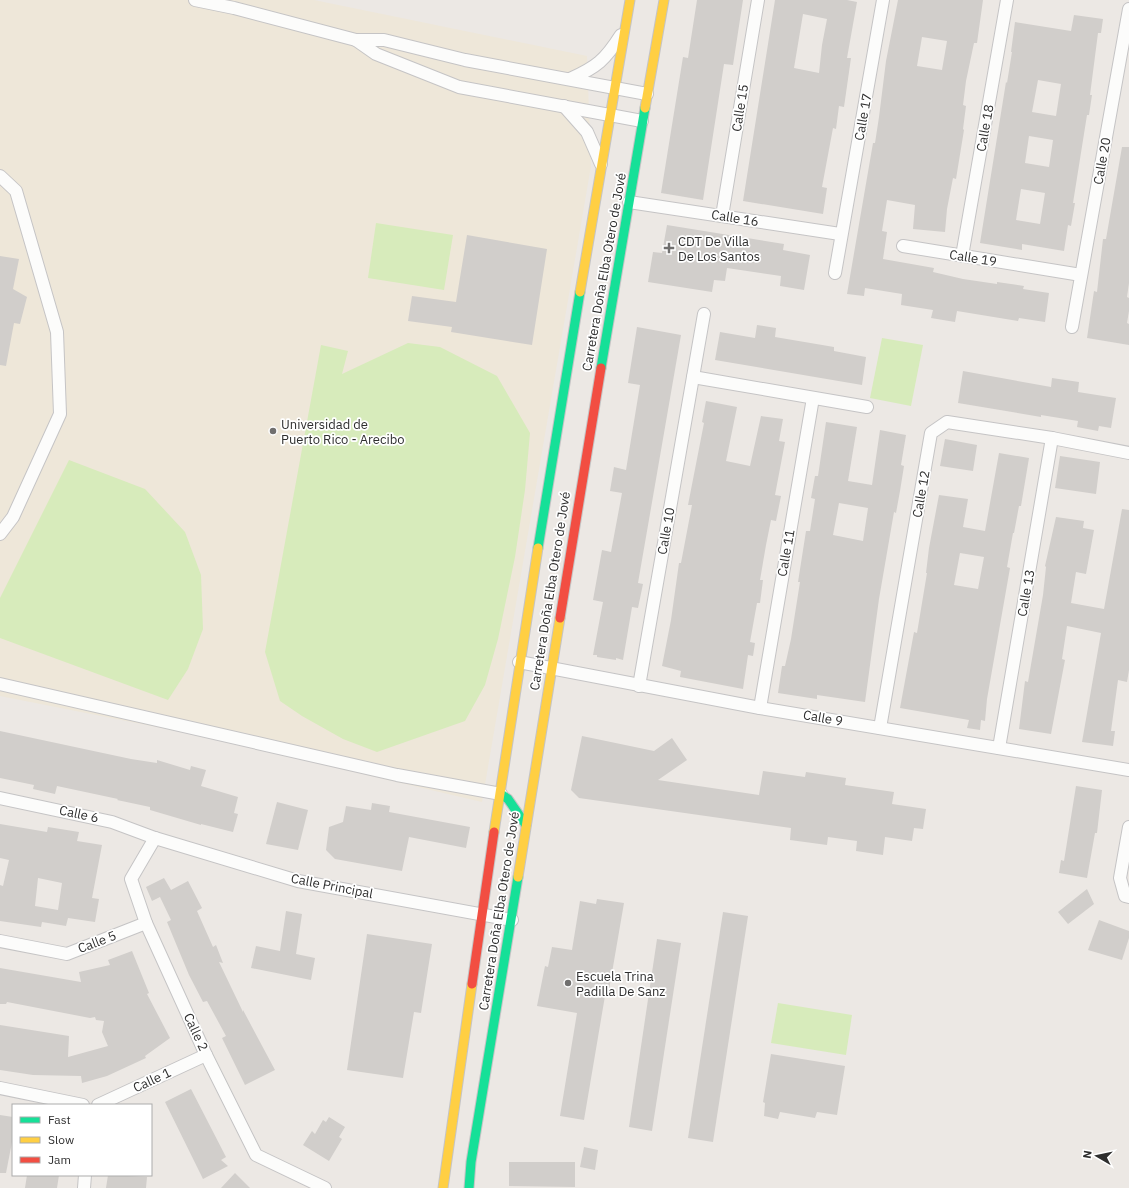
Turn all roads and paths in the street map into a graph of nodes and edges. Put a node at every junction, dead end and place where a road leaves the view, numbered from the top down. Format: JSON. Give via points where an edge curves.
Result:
{"nodes":[{"id":1,"x":195,"y":0,"type":"edge"},
{"id":2,"x":630,"y":0,"type":"edge"},
{"id":3,"x":664,"y":0,"type":"edge"},
{"id":4,"x":758,"y":0,"type":"edge"},
{"id":5,"x":883,"y":0,"type":"edge"},
{"id":6,"x":1007,"y":0,"type":"edge"},
{"id":7,"x":1129,"y":9,"type":"edge"},
{"id":8,"x":625,"y":29,"type":"junction"},
{"id":9,"x":356,"y":40,"type":"junction"},
{"id":10,"x":570,"y":80,"type":"junction"},
{"id":11,"x":614,"y":88,"type":"junction"},
{"id":12,"x":647,"y":94,"type":"junction"},
{"id":13,"x":564,"y":106,"type":"junction"},
{"id":14,"x":609,"y":115,"type":"junction"},
{"id":15,"x":642,"y":121,"type":"junction"},
{"id":16,"x":601,"y":164,"type":"junction"},
{"id":17,"x":0,"y":176,"type":"edge"},
{"id":18,"x":629,"y":202,"type":"junction"},
{"id":19,"x":722,"y":216,"type":"junction"},
{"id":20,"x":840,"y":234,"type":"junction"},
{"id":21,"x":903,"y":246,"type":"dead end"},
{"id":22,"x":962,"y":256,"type":"junction"},
{"id":23,"x":835,"y":274,"type":"dead end"},
{"id":24,"x":1081,"y":275,"type":"junction"},
{"id":25,"x":704,"y":314,"type":"dead end"},
{"id":26,"x":1072,"y":327,"type":"dead end"},
{"id":27,"x":693,"y":377,"type":"junction"},
{"id":28,"x":813,"y":398,"type":"junction"},
{"id":29,"x":867,"y":407,"type":"dead end"},
{"id":30,"x":1052,"y":438,"type":"junction"},
{"id":31,"x":1129,"y":453,"type":"edge"},
{"id":32,"x":0,"y":534,"type":"edge"},
{"id":33,"x":519,"y":662,"type":"junction"},
{"id":34,"x":550,"y":669,"type":"junction"},
{"id":35,"x":0,"y":684,"type":"edge"},
{"id":36,"x":639,"y":686,"type":"junction"},
{"id":37,"x":760,"y":708,"type":"junction"},
{"id":38,"x":880,"y":728,"type":"junction"},
{"id":39,"x":999,"y":748,"type":"junction"},
{"id":40,"x":1129,"y":770,"type":"edge"},
{"id":41,"x":501,"y":794,"type":"junction"},
{"id":42,"x":0,"y":798,"type":"edge"},
{"id":43,"x":526,"y":825,"type":"junction"},
{"id":44,"x":1129,"y":827,"type":"edge"},
{"id":45,"x":155,"y":838,"type":"junction"},
{"id":46,"x":1129,"y":897,"type":"edge"},
{"id":47,"x":483,"y":915,"type":"junction"},
{"id":48,"x":512,"y":920,"type":"junction"},
{"id":49,"x":146,"y":923,"type":"junction"},
{"id":50,"x":0,"y":941,"type":"edge"},
{"id":51,"x":206,"y":1055,"type":"junction"},
{"id":52,"x":0,"y":1088,"type":"edge"},
{"id":53,"x":78,"y":1104,"type":"edge"},
{"id":54,"x":100,"y":1104,"type":"edge"},
{"id":55,"x":85,"y":1176,"type":"edge"},
{"id":56,"x":84,"y":1188,"type":"edge"},
{"id":57,"x":325,"y":1188,"type":"edge"},
{"id":58,"x":443,"y":1188,"type":"edge"},
{"id":59,"x":469,"y":1188,"type":"edge"}],
"edges":[{"from":1,"to":9,"type":"street"},
{"from":2,"to":8,"type":"street","name":"Carretera Doña Elba Otero de Jové"},
{"from":3,"to":12,"type":"street","name":"Carretera Doña Elba Otero de Jové"},
{"from":4,"to":19,"type":"street","name":"Calle 15"},
{"from":5,"to":20,"type":"street","name":"Calle 17"},
{"from":6,"to":22,"type":"street","name":"Calle 18"},
{"from":7,"to":24,"type":"street","name":"Calle 20"},
{"from":8,"to":10,"type":"street","via":[[602,61]]},
{"from":8,"to":11,"type":"street","name":"Carretera Doña Elba Otero de Jové"},
{"from":9,"to":10,"type":"street","via":[[384,40],[466,60]]},
{"from":9,"to":13,"type":"street","via":[[376,54],[458,88]]},
{"from":10,"to":11,"type":"street"},
{"from":11,"to":12,"type":"street"},
{"from":11,"to":14,"type":"street","name":"Carretera Doña Elba Otero de Jové"},
{"from":12,"to":15,"type":"street","name":"Carretera Doña Elba Otero de Jové"},
{"from":13,"to":14,"type":"street"},
{"from":13,"to":16,"type":"street","via":[[587,132]]},
{"from":14,"to":15,"type":"street"},
{"from":14,"to":16,"type":"street","name":"Carretera Doña Elba Otero de Jové"},
{"from":15,"to":18,"type":"street","name":"Carretera Doña Elba Otero de Jové"},
{"from":16,"to":33,"type":"street","name":"Carretera Doña Elba Otero de Jové"},
{"from":17,"to":32,"type":"street","via":[[16,191],[57,332],[60,414],[13,517]]},
{"from":18,"to":19,"type":"street","name":"Calle 16"},
{"from":18,"to":34,"type":"street","name":"Carretera Doña Elba Otero de Jové"},
{"from":19,"to":20,"type":"street","name":"Calle 16"},
{"from":20,"to":23,"type":"street"},
{"from":21,"to":22,"type":"street","name":"Calle 19"},
{"from":22,"to":24,"type":"street","name":"Calle 19"},
{"from":24,"to":26,"type":"street","name":"Calle 20"},
{"from":25,"to":27,"type":"street","name":"Calle 10"},
{"from":27,"to":28,"type":"street"},
{"from":27,"to":36,"type":"street","name":"Calle 10"},
{"from":28,"to":29,"type":"street"},
{"from":28,"to":37,"type":"street","name":"Calle 11"},
{"from":30,"to":31,"type":"street","name":"Calle 12"},
{"from":30,"to":38,"type":"street","name":"Calle 12","via":[[947,422],[931,434]]},
{"from":30,"to":39,"type":"street","name":"Calle 13"},
{"from":33,"to":34,"type":"street","name":"Calle 9"},
{"from":33,"to":41,"type":"street","name":"Carretera Doña Elba Otero de Jové"},
{"from":34,"to":36,"type":"street","name":"Calle 9"},
{"from":34,"to":43,"type":"street","name":"Carretera Doña Elba Otero de Jové"},
{"from":35,"to":41,"type":"street","via":[[397,775]]},
{"from":36,"to":37,"type":"street","name":"Calle 9"},
{"from":37,"to":38,"type":"street","name":"Calle 9"},
{"from":38,"to":39,"type":"street","name":"Calle 9"},
{"from":39,"to":40,"type":"street","name":"Calle 9"},
{"from":41,"to":43,"type":"street","via":[[508,799]]},
{"from":41,"to":47,"type":"street","name":"Carretera Doña Elba Otero de Jové"},
{"from":42,"to":45,"type":"street","name":"Calle 6","via":[[112,822]]},
{"from":43,"to":48,"type":"street","name":"Carretera Doña Elba Otero de Jové"},
{"from":44,"to":46,"type":"street","via":[[1120,878],[1125,896]]},
{"from":45,"to":47,"type":"street","name":"Calle Principal","via":[[298,881]]},
{"from":45,"to":49,"type":"street","name":"Calle 2","via":[[131,879]]},
{"from":47,"to":48,"type":"street","name":"Calle Principal"},
{"from":47,"to":58,"type":"street","name":"Carretera Doña Elba Otero de Jové"},
{"from":48,"to":59,"type":"street","name":"Carretera Doña Elba Otero de Jové","via":[[471,1162]]},
{"from":49,"to":50,"type":"street","name":"Calle 5","via":[[67,954]]},
{"from":49,"to":51,"type":"street","name":"Calle 2"},
{"from":51,"to":54,"type":"street","name":"Calle 1"},
{"from":51,"to":57,"type":"street","name":"Calle 2","via":[[256,1156]]},
{"from":52,"to":53,"type":"street"},
{"from":55,"to":56,"type":"street"}]}
